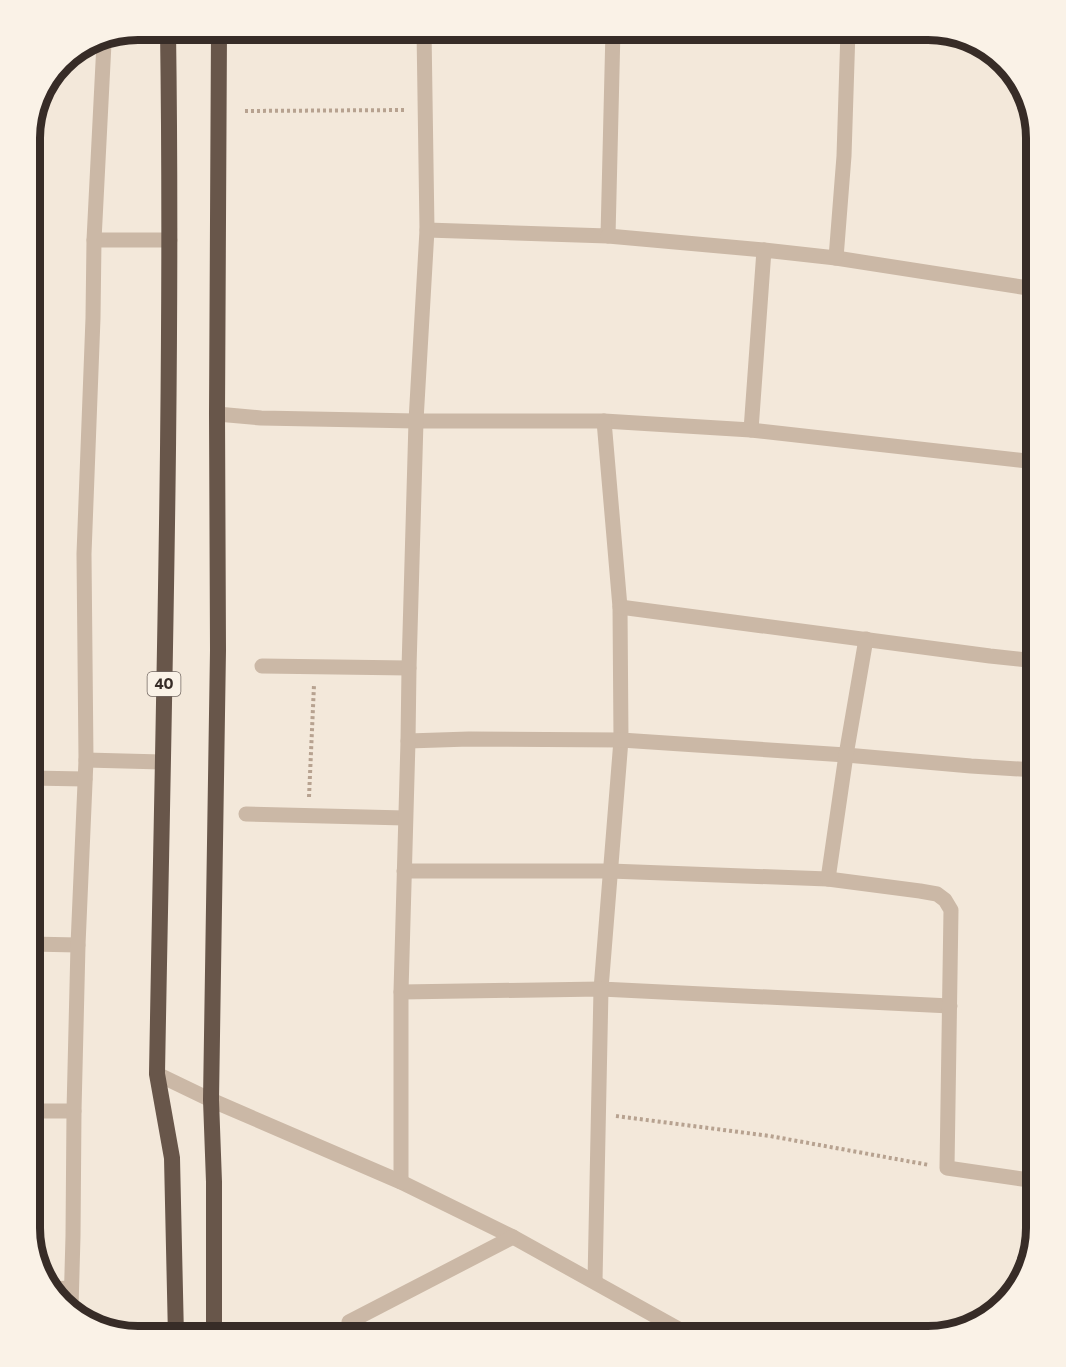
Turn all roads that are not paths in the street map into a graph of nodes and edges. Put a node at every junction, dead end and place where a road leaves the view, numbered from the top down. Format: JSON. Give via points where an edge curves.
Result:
{"nodes":[{"id":1,"x":168,"y":40,"type":"edge"},
{"id":2,"x":219,"y":40,"type":"edge"},
{"id":3,"x":424,"y":40,"type":"edge"},
{"id":4,"x":613,"y":41,"type":"edge"},
{"id":5,"x":848,"y":41,"type":"edge"},
{"id":6,"x":104,"y":47,"type":"edge"},
{"id":7,"x":427,"y":230,"type":"junction"},
{"id":8,"x":608,"y":236,"type":"junction"},
{"id":9,"x":94,"y":240,"type":"junction"},
{"id":10,"x":170,"y":240,"type":"junction"},
{"id":11,"x":764,"y":250,"type":"junction"},
{"id":12,"x":836,"y":258,"type":"junction"},
{"id":13,"x":1026,"y":288,"type":"edge"},
{"id":14,"x":218,"y":414,"type":"junction"},
{"id":15,"x":416,"y":421,"type":"junction"},
{"id":16,"x":604,"y":421,"type":"junction"},
{"id":17,"x":751,"y":430,"type":"junction"},
{"id":18,"x":1026,"y":461,"type":"edge"},
{"id":19,"x":620,"y":607,"type":"junction"},
{"id":20,"x":866,"y":639,"type":"junction"},
{"id":21,"x":1026,"y":660,"type":"edge"},
{"id":22,"x":262,"y":666,"type":"dead end"},
{"id":23,"x":409,"y":668,"type":"junction"},
{"id":24,"x":621,"y":740,"type":"junction"},
{"id":25,"x":408,"y":741,"type":"junction"},
{"id":26,"x":846,"y":755,"type":"junction"},
{"id":27,"x":86,"y":760,"type":"junction"},
{"id":28,"x":162,"y":762,"type":"junction"},
{"id":29,"x":1026,"y":769,"type":"edge"},
{"id":30,"x":40,"y":778,"type":"edge"},
{"id":31,"x":85,"y":779,"type":"junction"},
{"id":32,"x":246,"y":814,"type":"dead end"},
{"id":33,"x":405,"y":818,"type":"junction"},
{"id":34,"x":404,"y":871,"type":"junction"},
{"id":35,"x":610,"y":872,"type":"junction"},
{"id":36,"x":828,"y":879,"type":"junction"},
{"id":37,"x":40,"y":944,"type":"edge"},
{"id":38,"x":78,"y":945,"type":"junction"},
{"id":39,"x":601,"y":989,"type":"junction"},
{"id":40,"x":401,"y":992,"type":"junction"},
{"id":41,"x":950,"y":1006,"type":"junction"},
{"id":42,"x":157,"y":1074,"type":"junction"},
{"id":43,"x":212,"y":1100,"type":"junction"},
{"id":44,"x":40,"y":1111,"type":"edge"},
{"id":45,"x":74,"y":1111,"type":"junction"},
{"id":46,"x":1026,"y":1180,"type":"edge"},
{"id":47,"x":401,"y":1182,"type":"junction"},
{"id":48,"x":513,"y":1237,"type":"junction"},
{"id":49,"x":595,"y":1281,"type":"junction"},
{"id":50,"x":61,"y":1288,"type":"edge"},
{"id":51,"x":70,"y":1288,"type":"junction"},
{"id":52,"x":70,"y":1298,"type":"edge"},
{"id":53,"x":348,"y":1322,"type":"dead end"},
{"id":54,"x":176,"y":1326,"type":"edge"},
{"id":55,"x":214,"y":1326,"type":"edge"},
{"id":56,"x":674,"y":1326,"type":"edge"}],
"edges":[{"from":1,"to":10,"type":"highway","number":"40"},
{"from":2,"to":14,"type":"highway"},
{"from":3,"to":7,"type":"street"},
{"from":4,"to":8,"type":"street"},
{"from":5,"to":12,"type":"street"},
{"from":6,"to":9,"type":"street"},
{"from":7,"to":8,"type":"street"},
{"from":7,"to":15,"type":"street"},
{"from":8,"to":11,"type":"street"},
{"from":9,"to":10,"type":"street"},
{"from":9,"to":27,"type":"street","via":[[84,554]]},
{"from":10,"to":28,"type":"highway","number":"40"},
{"from":11,"to":12,"type":"street"},
{"from":11,"to":17,"type":"street"},
{"from":12,"to":13,"type":"street"},
{"from":14,"to":15,"type":"street"},
{"from":14,"to":43,"type":"highway"},
{"from":15,"to":16,"type":"street"},
{"from":15,"to":23,"type":"street"},
{"from":16,"to":17,"type":"street"},
{"from":16,"to":19,"type":"street"},
{"from":17,"to":18,"type":"street"},
{"from":19,"to":20,"type":"street"},
{"from":19,"to":24,"type":"street"},
{"from":20,"to":21,"type":"street"},
{"from":20,"to":26,"type":"street"},
{"from":22,"to":23,"type":"street"},
{"from":23,"to":25,"type":"street"},
{"from":24,"to":25,"type":"street"},
{"from":24,"to":26,"type":"street"},
{"from":24,"to":35,"type":"street"},
{"from":25,"to":33,"type":"street"},
{"from":26,"to":29,"type":"street"},
{"from":26,"to":36,"type":"street"},
{"from":27,"to":28,"type":"street"},
{"from":27,"to":31,"type":"street"},
{"from":28,"to":42,"type":"highway","number":"40"},
{"from":30,"to":31,"type":"street"},
{"from":31,"to":38,"type":"street"},
{"from":32,"to":33,"type":"street"},
{"from":33,"to":34,"type":"street"},
{"from":34,"to":35,"type":"street"},
{"from":34,"to":40,"type":"street"},
{"from":35,"to":36,"type":"street"},
{"from":35,"to":39,"type":"street"},
{"from":36,"to":41,"type":"street","via":[[937,894],[945,900],[951,910]]},
{"from":37,"to":38,"type":"street"},
{"from":38,"to":45,"type":"street"},
{"from":39,"to":40,"type":"street"},
{"from":39,"to":41,"type":"street"},
{"from":39,"to":49,"type":"street"},
{"from":40,"to":47,"type":"street"},
{"from":41,"to":46,"type":"street","via":[[947,1168]]},
{"from":42,"to":43,"type":"street"},
{"from":42,"to":54,"type":"highway","number":"40","via":[[172,1158]]},
{"from":43,"to":47,"type":"street"},
{"from":43,"to":55,"type":"highway"},
{"from":44,"to":45,"type":"street"},
{"from":45,"to":51,"type":"street"},
{"from":47,"to":48,"type":"street"},
{"from":48,"to":49,"type":"street"},
{"from":48,"to":53,"type":"street"},
{"from":49,"to":56,"type":"street"},
{"from":50,"to":51,"type":"street"},
{"from":51,"to":52,"type":"street"}]}
